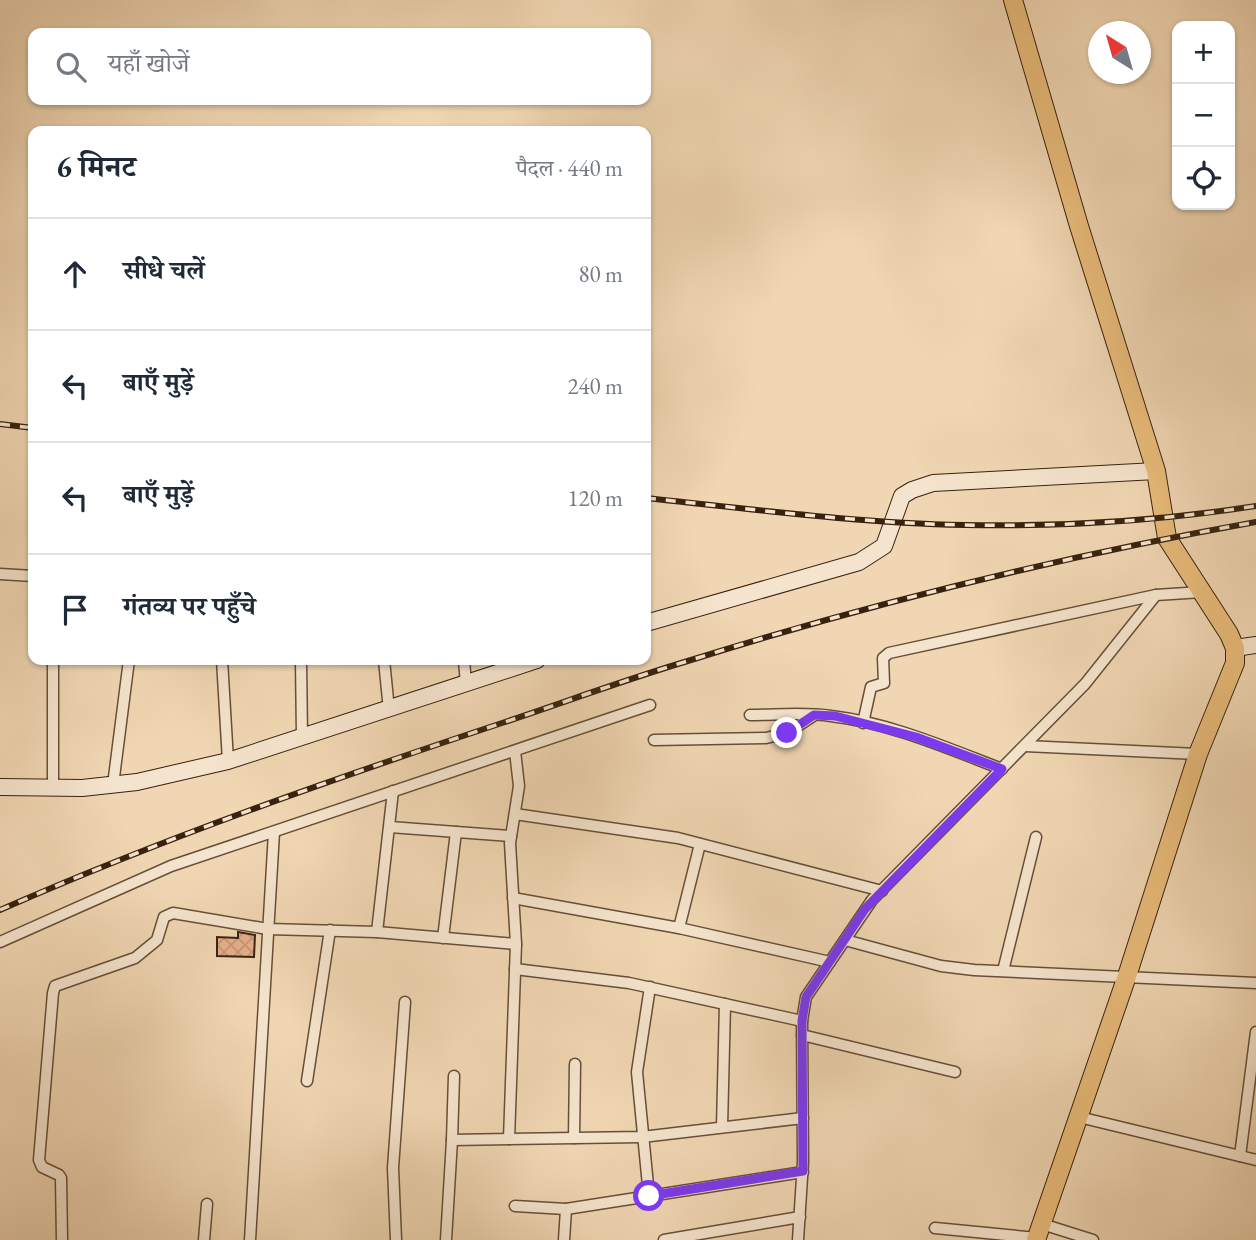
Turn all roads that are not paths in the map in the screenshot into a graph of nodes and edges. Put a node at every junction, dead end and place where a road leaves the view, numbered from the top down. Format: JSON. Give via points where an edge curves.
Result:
{"nodes":[{"id":1,"x":1013,"y":0,"type":"edge"},
{"id":2,"x":1156,"y":471,"type":"junction"},
{"id":3,"x":0,"y":574,"type":"edge"},
{"id":4,"x":28,"y":576,"type":"edge"},
{"id":5,"x":1202,"y":592,"type":"junction"},
{"id":6,"x":1156,"y":595,"type":"junction"},
{"id":7,"x":651,"y":622,"type":"edge"},
{"id":8,"x":1256,"y":645,"type":"edge"},
{"id":9,"x":1235,"y":648,"type":"junction"},
{"id":10,"x":54,"y":665,"type":"edge"},
{"id":11,"x":128,"y":665,"type":"edge"},
{"id":12,"x":222,"y":665,"type":"edge"},
{"id":13,"x":301,"y":665,"type":"edge"},
{"id":14,"x":384,"y":665,"type":"edge"},
{"id":15,"x":465,"y":665,"type":"edge"},
{"id":16,"x":522,"y":665,"type":"edge"},
{"id":17,"x":467,"y":684,"type":"junction"},
{"id":18,"x":650,"y":705,"type":"dead end"},
{"id":19,"x":389,"y":710,"type":"junction"},
{"id":20,"x":750,"y":715,"type":"dead end"},
{"id":21,"x":814,"y":715,"type":"junction"},
{"id":22,"x":863,"y":723,"type":"junction"},
{"id":23,"x":302,"y":737,"type":"junction"},
{"id":24,"x":654,"y":740,"type":"dead end"},
{"id":25,"x":1025,"y":746,"type":"junction"},
{"id":26,"x":514,"y":751,"type":"junction"},
{"id":27,"x":1198,"y":754,"type":"junction"},
{"id":28,"x":228,"y":761,"type":"junction"},
{"id":29,"x":1002,"y":769,"type":"junction"},
{"id":30,"x":113,"y":785,"type":"junction"},
{"id":31,"x":0,"y":787,"type":"edge"},
{"id":32,"x":52,"y":788,"type":"junction"},
{"id":33,"x":393,"y":791,"type":"junction"},
{"id":34,"x":515,"y":814,"type":"junction"},
{"id":35,"x":390,"y":827,"type":"junction"},
{"id":36,"x":274,"y":832,"type":"junction"},
{"id":37,"x":456,"y":832,"type":"junction"},
{"id":38,"x":511,"y":836,"type":"junction"},
{"id":39,"x":1037,"y":837,"type":"dead end"},
{"id":40,"x":700,"y":844,"type":"junction"},
{"id":41,"x":882,"y":891,"type":"junction"},
{"id":42,"x":513,"y":898,"type":"junction"},
{"id":43,"x":679,"y":928,"type":"junction"},
{"id":44,"x":268,"y":929,"type":"junction"},
{"id":45,"x":330,"y":930,"type":"junction"},
{"id":46,"x":377,"y":932,"type":"junction"},
{"id":47,"x":443,"y":938,"type":"junction"},
{"id":48,"x":845,"y":940,"type":"junction"},
{"id":49,"x":0,"y":942,"type":"edge"},
{"id":50,"x":516,"y":944,"type":"junction"},
{"id":51,"x":830,"y":962,"type":"junction"},
{"id":52,"x":515,"y":969,"type":"junction"},
{"id":53,"x":1003,"y":971,"type":"junction"},
{"id":54,"x":1127,"y":976,"type":"junction"},
{"id":55,"x":1256,"y":983,"type":"edge"},
{"id":56,"x":650,"y":987,"type":"junction"},
{"id":57,"x":405,"y":1002,"type":"dead end"},
{"id":58,"x":725,"y":1004,"type":"junction"},
{"id":59,"x":802,"y":1021,"type":"junction"},
{"id":60,"x":1256,"y":1032,"type":"edge"},
{"id":61,"x":802,"y":1035,"type":"junction"},
{"id":62,"x":575,"y":1064,"type":"dead end"},
{"id":63,"x":955,"y":1072,"type":"dead end"},
{"id":64,"x":454,"y":1076,"type":"dead end"},
{"id":65,"x":307,"y":1081,"type":"dead end"},
{"id":66,"x":1079,"y":1117,"type":"junction"},
{"id":67,"x":803,"y":1118,"type":"junction"},
{"id":68,"x":722,"y":1127,"type":"junction"},
{"id":69,"x":642,"y":1137,"type":"junction"},
{"id":70,"x":574,"y":1138,"type":"junction"},
{"id":71,"x":509,"y":1139,"type":"junction"},
{"id":72,"x":452,"y":1140,"type":"junction"},
{"id":73,"x":1240,"y":1156,"type":"junction"},
{"id":74,"x":1256,"y":1160,"type":"edge"},
{"id":75,"x":803,"y":1171,"type":"junction"},
{"id":76,"x":649,"y":1196,"type":"junction"},
{"id":77,"x":207,"y":1203,"type":"dead end"},
{"id":78,"x":515,"y":1206,"type":"dead end"},
{"id":79,"x":566,"y":1209,"type":"junction"},
{"id":80,"x":800,"y":1217,"type":"junction"},
{"id":81,"x":935,"y":1228,"type":"dead end"},
{"id":82,"x":1038,"y":1234,"type":"edge"},
{"id":83,"x":62,"y":1240,"type":"edge"},
{"id":84,"x":204,"y":1240,"type":"edge"},
{"id":85,"x":250,"y":1240,"type":"edge"},
{"id":86,"x":396,"y":1240,"type":"edge"},
{"id":87,"x":446,"y":1240,"type":"edge"},
{"id":88,"x":564,"y":1240,"type":"edge"},
{"id":89,"x":664,"y":1240,"type":"edge"},
{"id":90,"x":798,"y":1240,"type":"edge"},
{"id":91,"x":1093,"y":1240,"type":"edge"}],
"edges":[{"from":1,"to":2,"type":"main road"},
{"from":2,"to":5,"type":"main road","via":[[1167,538]]},
{"from":2,"to":7,"type":"street","via":[[933,483],[902,496],[884,545],[859,562]]},
{"from":3,"to":4,"type":"street"},
{"from":5,"to":6,"type":"street"},
{"from":5,"to":9,"type":"main road"},
{"from":6,"to":22,"type":"street","via":[[886,655],[884,683],[871,687]]},
{"from":6,"to":25,"type":"street","via":[[1093,677]]},
{"from":8,"to":9,"type":"street"},
{"from":9,"to":27,"type":"main road","via":[[1235,663]]},
{"from":10,"to":32,"type":"street"},
{"from":11,"to":30,"type":"street"},
{"from":12,"to":28,"type":"street"},
{"from":13,"to":23,"type":"street"},
{"from":14,"to":19,"type":"street"},
{"from":15,"to":17,"type":"street"},
{"from":16,"to":17,"type":"street"},
{"from":17,"to":19,"type":"street"},
{"from":18,"to":26,"type":"street"},
{"from":19,"to":23,"type":"street"},
{"from":20,"to":21,"type":"street"},
{"from":21,"to":22,"type":"street"},
{"from":21,"to":24,"type":"street","via":[[787,733],[766,738]]},
{"from":22,"to":29,"type":"street"},
{"from":23,"to":28,"type":"street"},
{"from":25,"to":27,"type":"street"},
{"from":25,"to":29,"type":"street"},
{"from":26,"to":33,"type":"street"},
{"from":26,"to":34,"type":"street","via":[[519,777]]},
{"from":27,"to":54,"type":"main road"},
{"from":28,"to":30,"type":"street"},
{"from":29,"to":41,"type":"street"},
{"from":30,"to":32,"type":"street"},
{"from":31,"to":32,"type":"street"},
{"from":33,"to":35,"type":"street"},
{"from":33,"to":36,"type":"street"},
{"from":34,"to":38,"type":"street"},
{"from":34,"to":40,"type":"street"},
{"from":35,"to":37,"type":"street"},
{"from":35,"to":46,"type":"street"},
{"from":36,"to":44,"type":"street"},
{"from":36,"to":49,"type":"street","via":[[171,866]]},
{"from":37,"to":38,"type":"street"},
{"from":37,"to":47,"type":"street"},
{"from":38,"to":42,"type":"street"},
{"from":39,"to":53,"type":"street"},
{"from":40,"to":41,"type":"street"},
{"from":40,"to":43,"type":"street"},
{"from":41,"to":48,"type":"street"},
{"from":42,"to":43,"type":"street"},
{"from":42,"to":50,"type":"street"},
{"from":43,"to":51,"type":"street"},
{"from":44,"to":45,"type":"street"},
{"from":44,"to":83,"type":"street","via":[[168,914],[157,940],[135,958],[55,986],[39,1160],[42,1167],[61,1178]]},
{"from":44,"to":85,"type":"street"},
{"from":45,"to":46,"type":"street"},
{"from":45,"to":65,"type":"street"},
{"from":46,"to":47,"type":"street"},
{"from":47,"to":50,"type":"street"},
{"from":48,"to":51,"type":"street"},
{"from":48,"to":53,"type":"street","via":[[941,965]]},
{"from":50,"to":52,"type":"street"},
{"from":51,"to":59,"type":"street","via":[[806,997]]},
{"from":52,"to":56,"type":"street"},
{"from":52,"to":71,"type":"street"},
{"from":53,"to":54,"type":"street"},
{"from":54,"to":55,"type":"street"},
{"from":54,"to":66,"type":"main road"},
{"from":56,"to":58,"type":"street"},
{"from":56,"to":69,"type":"street","via":[[637,1072]]},
{"from":57,"to":86,"type":"street","via":[[393,1168]]},
{"from":58,"to":59,"type":"street"},
{"from":58,"to":68,"type":"street"},
{"from":59,"to":61,"type":"street"},
{"from":60,"to":73,"type":"street"},
{"from":61,"to":63,"type":"street"},
{"from":61,"to":67,"type":"street"},
{"from":62,"to":70,"type":"street"},
{"from":64,"to":72,"type":"street"},
{"from":66,"to":73,"type":"street"},
{"from":66,"to":82,"type":"main road"},
{"from":67,"to":68,"type":"street"},
{"from":67,"to":75,"type":"street"},
{"from":68,"to":69,"type":"street"},
{"from":69,"to":70,"type":"street"},
{"from":69,"to":76,"type":"street"},
{"from":70,"to":71,"type":"street"},
{"from":71,"to":72,"type":"street"},
{"from":72,"to":87,"type":"street"},
{"from":73,"to":74,"type":"street"},
{"from":75,"to":76,"type":"street"},
{"from":75,"to":80,"type":"street"},
{"from":76,"to":79,"type":"street"},
{"from":77,"to":84,"type":"street"},
{"from":78,"to":79,"type":"street"},
{"from":79,"to":88,"type":"street"},
{"from":80,"to":89,"type":"street"},
{"from":80,"to":90,"type":"street"},
{"from":81,"to":82,"type":"street"},
{"from":82,"to":91,"type":"street"}]}
